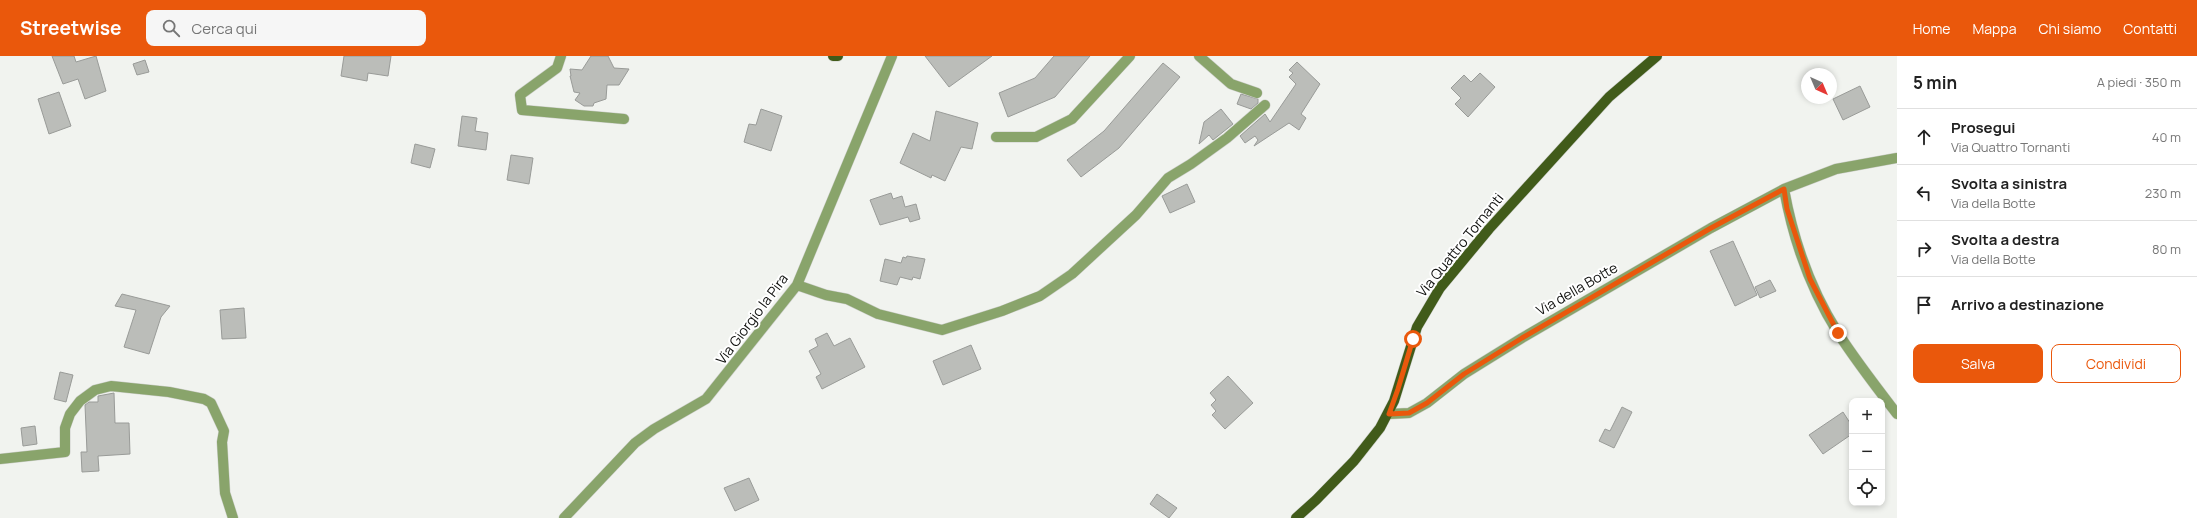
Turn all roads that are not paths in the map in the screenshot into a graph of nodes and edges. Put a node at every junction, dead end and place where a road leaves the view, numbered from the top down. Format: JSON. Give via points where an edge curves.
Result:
{"nodes":[{"id":1,"x":561,"y":56,"type":"edge"},
{"id":2,"x":833,"y":56,"type":"edge"},
{"id":3,"x":838,"y":56,"type":"edge"},
{"id":4,"x":892,"y":56,"type":"edge"},
{"id":5,"x":1130,"y":56,"type":"edge"},
{"id":6,"x":1200,"y":56,"type":"edge"},
{"id":7,"x":1657,"y":56,"type":"edge"},
{"id":8,"x":1257,"y":93,"type":"dead end"},
{"id":9,"x":1265,"y":105,"type":"dead end"},
{"id":10,"x":624,"y":119,"type":"dead end"},
{"id":11,"x":996,"y":137,"type":"dead end"},
{"id":12,"x":1897,"y":158,"type":"edge"},
{"id":13,"x":1784,"y":189,"type":"junction"},
{"id":14,"x":797,"y":285,"type":"junction"},
{"id":15,"x":1389,"y":414,"type":"junction"},
{"id":16,"x":1897,"y":414,"type":"edge"},
{"id":17,"x":0,"y":459,"type":"edge"},
{"id":18,"x":1316,"y":500,"type":"junction"},
{"id":19,"x":233,"y":518,"type":"edge"},
{"id":20,"x":564,"y":518,"type":"edge"},
{"id":21,"x":1296,"y":518,"type":"edge"},
{"id":22,"x":1306,"y":518,"type":"edge"}],
"edges":[{"from":1,"to":10,"type":"street","via":[[557,68],[520,95],[522,110]]},
{"from":2,"to":3,"type":"main road"},
{"from":4,"to":14,"type":"street","name":"Via Giorgio la Pira"},
{"from":5,"to":11,"type":"street","via":[[1072,119],[1036,137]]},
{"from":6,"to":8,"type":"street","via":[[1231,84]]},
{"from":7,"to":15,"type":"main road","name":"Via Quattro Tornanti","via":[[1609,97],[1489,229],[1440,288],[1417,327]]},
{"from":9,"to":14,"type":"street","via":[[1226,138],[1168,178],[1136,215],[1072,274],[1040,296],[1002,311],[942,330],[878,314],[847,299]]},
{"from":12,"to":13,"type":"street","name":"Via della Botte","via":[[1836,169]]},
{"from":13,"to":15,"type":"street","name":"Via della Botte","via":[[1711,228],[1522,338],[1464,374],[1427,403],[1409,413]]},
{"from":13,"to":16,"type":"street","via":[[1787,209],[1810,279],[1838,333]]},
{"from":14,"to":20,"type":"street","name":"Via Giorgio la Pira","via":[[706,399],[635,444]]},
{"from":15,"to":18,"type":"main road","name":"Via Quattro Tornanti","via":[[1363,452]]},
{"from":17,"to":19,"type":"street","via":[[65,452],[65,428],[70,414],[80,401],[95,390],[111,386],[169,392],[204,399],[211,403],[224,431],[224,493]]},
{"from":18,"to":21,"type":"main road"},
{"from":18,"to":22,"type":"main road"}]}
